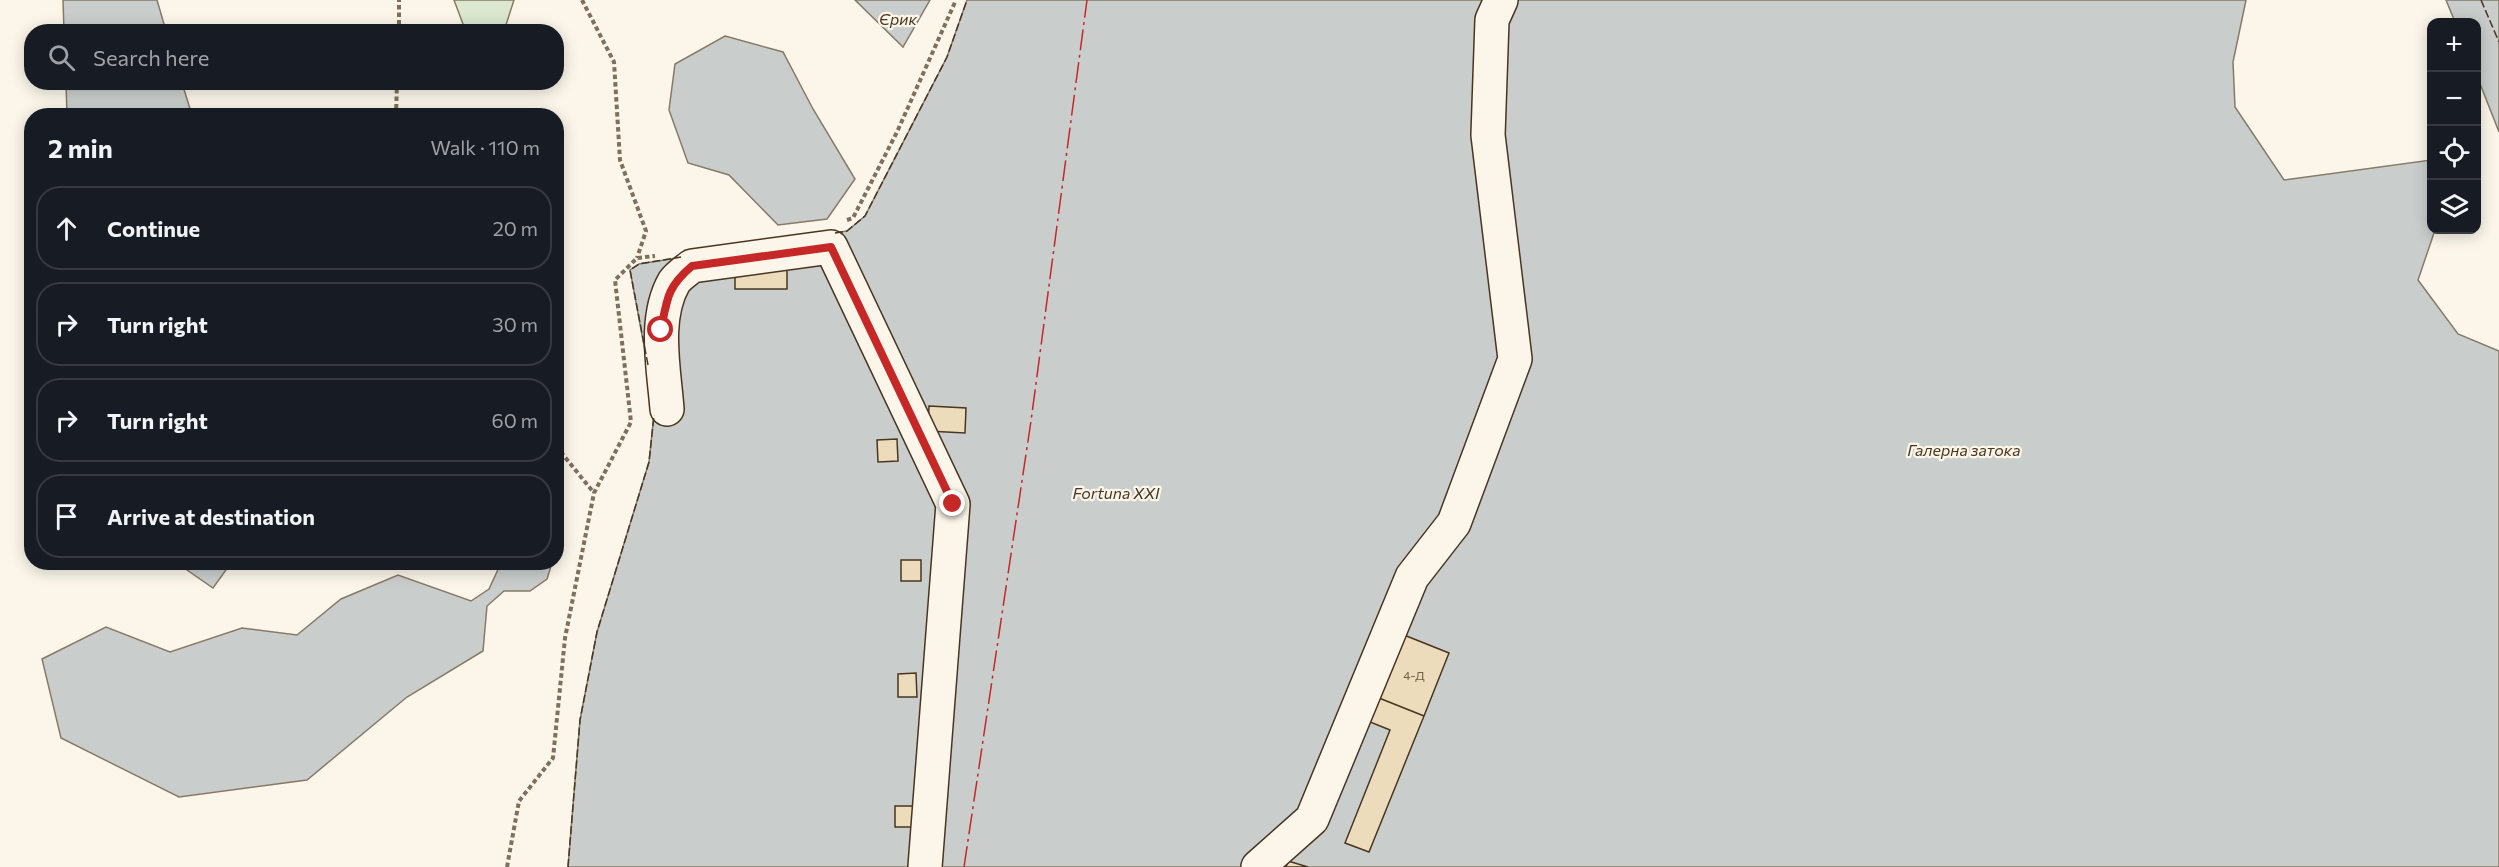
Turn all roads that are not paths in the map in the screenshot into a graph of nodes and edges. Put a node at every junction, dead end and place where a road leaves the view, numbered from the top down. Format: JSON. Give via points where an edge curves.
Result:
{"nodes":[{"id":1,"x":1501,"y":0,"type":"edge"},
{"id":2,"x":667,"y":409,"type":"dead end"},
{"id":3,"x":925,"y":867,"type":"edge"},
{"id":4,"x":1258,"y":867,"type":"edge"}],
"edges":[{"from":1,"to":4,"type":"lane","via":[[1492,20],[1488,135],[1515,359],[1454,523],[1412,577],[1312,819]]},
{"from":2,"to":3,"type":"lane","via":[[661,330],[675,280],[692,266],[831,247],[953,504]]}]}
